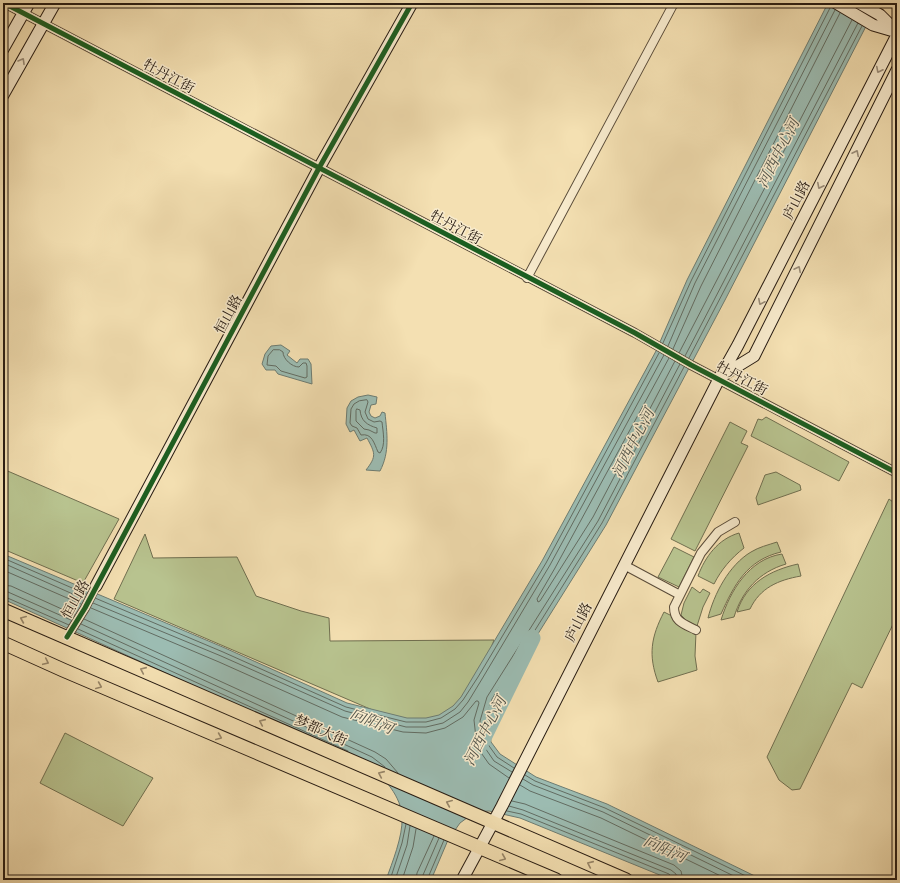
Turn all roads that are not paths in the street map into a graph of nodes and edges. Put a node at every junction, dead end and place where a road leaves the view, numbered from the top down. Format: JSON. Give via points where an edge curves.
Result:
{"nodes":[{"id":1,"x":4,"y":3,"type":"edge"},
{"id":2,"x":55,"y":3,"type":"edge"},
{"id":3,"x":412,"y":3,"type":"edge"},
{"id":4,"x":674,"y":3,"type":"edge"},
{"id":5,"x":836,"y":3,"type":"edge"},
{"id":6,"x":859,"y":3,"type":"edge"},
{"id":7,"x":26,"y":8,"type":"edge"},
{"id":8,"x":44,"y":23,"type":"junction"},
{"id":9,"x":897,"y":33,"type":"edge"},
{"id":10,"x":3,"y":49,"type":"edge"},
{"id":11,"x":897,"y":70,"type":"edge"},
{"id":12,"x":3,"y":95,"type":"edge"},
{"id":13,"x":319,"y":168,"type":"junction"},
{"id":14,"x":527,"y":278,"type":"junction"},
{"id":15,"x":720,"y":378,"type":"junction"},
{"id":16,"x":897,"y":473,"type":"edge"},
{"id":17,"x":735,"y":522,"type":"dead end"},
{"id":18,"x":624,"y":565,"type":"junction"},
{"id":19,"x":96,"y":586,"type":"joint"},
{"id":20,"x":680,"y":595,"type":"junction"},
{"id":21,"x":3,"y":610,"type":"edge"},
{"id":22,"x":696,"y":630,"type":"dead end"},
{"id":23,"x":67,"y":637,"type":"junction"},
{"id":24,"x":3,"y":643,"type":"edge"},
{"id":25,"x":487,"y":820,"type":"junction"},
{"id":26,"x":474,"y":845,"type":"junction"},
{"id":27,"x":462,"y":880,"type":"edge"},
{"id":28,"x":556,"y":880,"type":"edge"},
{"id":29,"x":626,"y":880,"type":"edge"}],
"edges":[{"from":1,"to":7,"type":"street","name":"牡丹江街"},
{"from":2,"to":8,"type":"main road"},
{"from":3,"to":13,"type":"main road","name":"恒山路"},
{"from":4,"to":14,"type":"street"},
{"from":5,"to":9,"type":"main road","via":[[874,25]]},
{"from":6,"to":9,"type":"main road","via":[[880,15]]},
{"from":7,"to":8,"type":"street","name":"牡丹江街"},
{"from":7,"to":10,"type":"main road"},
{"from":12,"to":8,"type":"main road","one_way":true},
{"from":8,"to":13,"type":"street","name":"牡丹江街"},
{"from":9,"to":15,"type":"main road","name":"庐山路","one_way":true},
{"from":15,"to":11,"type":"main road","one_way":true,"via":[[754,356]]},
{"from":13,"to":14,"type":"street","name":"牡丹江街"},
{"from":13,"to":19,"type":"main road","name":"恒山路"},
{"from":14,"to":15,"type":"street","name":"牡丹江街"},
{"from":15,"to":16,"type":"street","name":"牡丹江街"},
{"from":15,"to":18,"type":"main road","name":"庐山路"},
{"from":17,"to":20,"type":"street","via":[[718,532],[701,553]]},
{"from":18,"to":20,"type":"street"},
{"from":18,"to":25,"type":"main road","name":"庐山路","via":[[502,806]]},
{"from":19,"to":23,"type":"street","name":"恒山路"},
{"from":20,"to":22,"type":"street","via":[[674,613],[677,619]]},
{"from":23,"to":21,"type":"main road","name":"梦都大街","one_way":true},
{"from":25,"to":23,"type":"main road","name":"梦都大街","one_way":true},
{"from":24,"to":26,"type":"main road","one_way":true,"via":[[70,674]]},
{"from":25,"to":26,"type":"main road","name":"庐山路"},
{"from":29,"to":25,"type":"main road","name":"梦都大街","one_way":true},
{"from":26,"to":27,"type":"main road","name":"庐山路"},
{"from":26,"to":28,"type":"main road","one_way":true}]}
